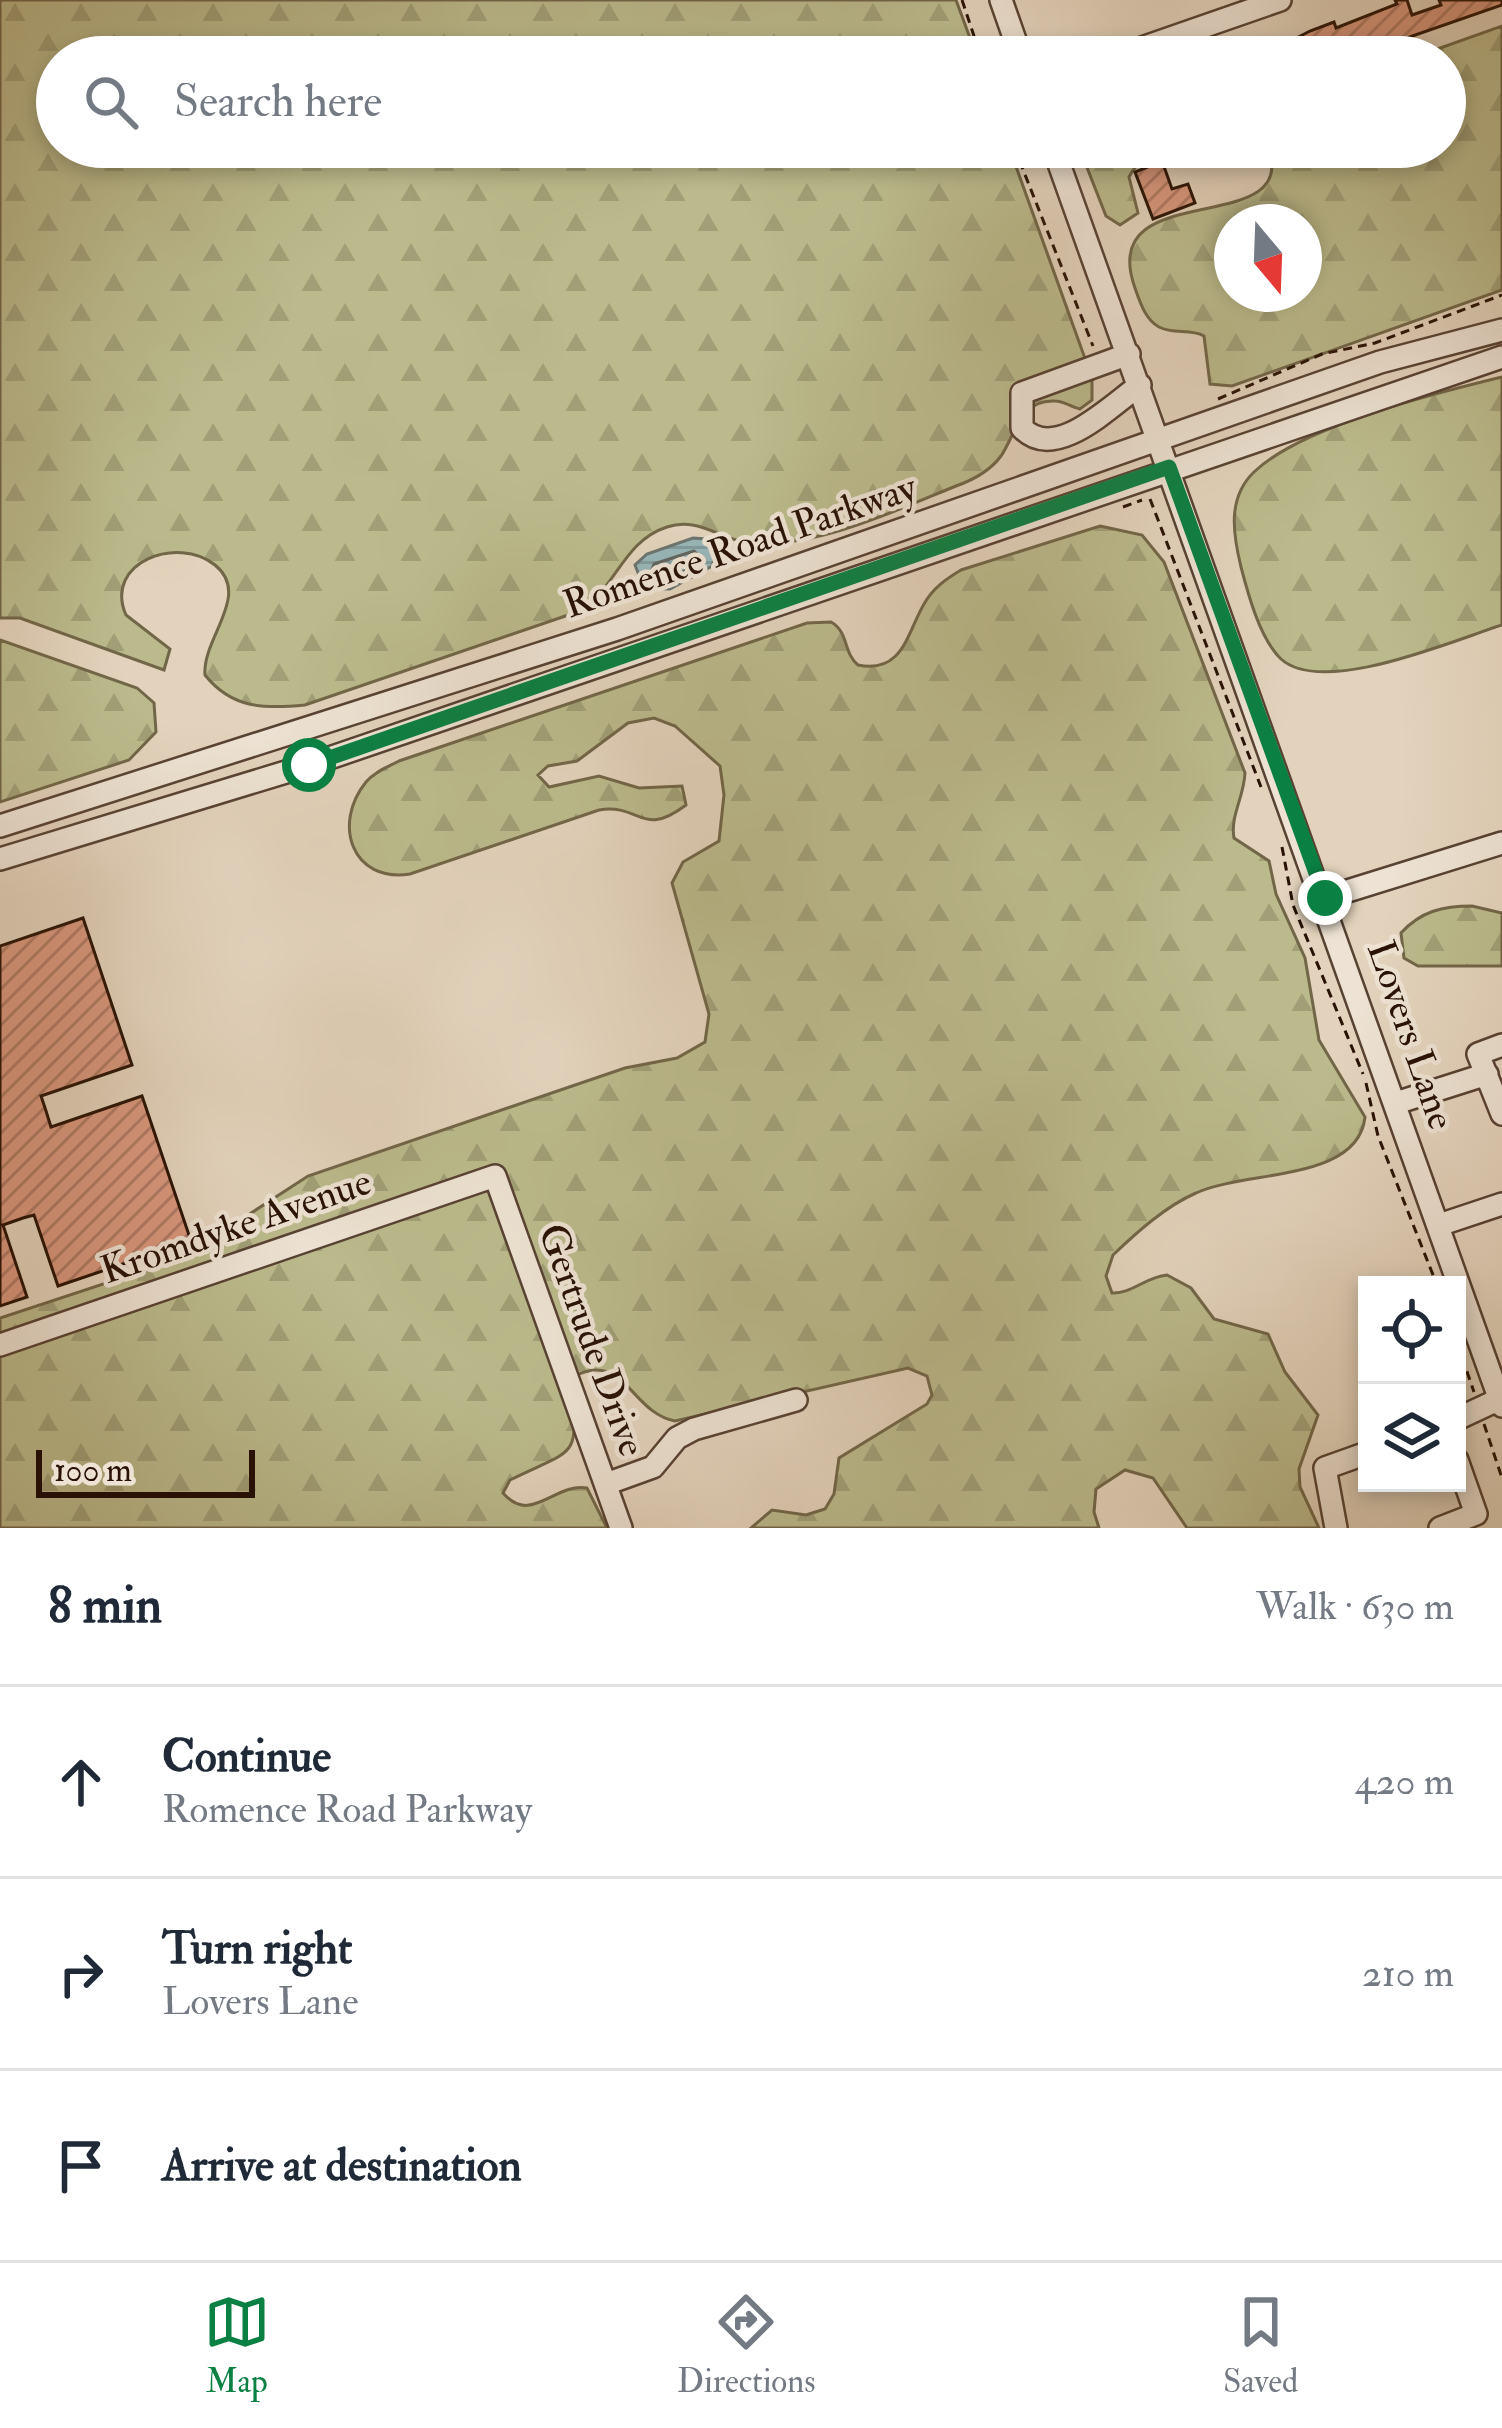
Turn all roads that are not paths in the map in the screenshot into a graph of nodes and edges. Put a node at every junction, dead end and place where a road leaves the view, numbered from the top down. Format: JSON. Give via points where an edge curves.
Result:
{"nodes":[{"id":1,"x":1001,"y":0,"type":"edge"},
{"id":2,"x":1280,"y":0,"type":"edge"},
{"id":3,"x":1014,"y":36,"type":"edge"},
{"id":4,"x":1176,"y":36,"type":"edge"},
{"id":5,"x":1061,"y":168,"type":"edge"},
{"id":6,"x":1502,"y":330,"type":"edge"},
{"id":7,"x":1129,"y":354,"type":"junction"},
{"id":8,"x":1502,"y":358,"type":"edge"},
{"id":9,"x":1140,"y":385,"type":"junction"},
{"id":10,"x":1159,"y":438,"type":"junction"},
{"id":11,"x":1169,"y":467,"type":"junction"},
{"id":12,"x":297,"y":731,"type":"junction"},
{"id":13,"x":309,"y":765,"type":"junction"},
{"id":14,"x":0,"y":826,"type":"edge"},
{"id":15,"x":1502,"y":843,"type":"edge"},
{"id":16,"x":0,"y":859,"type":"edge"},
{"id":17,"x":1325,"y":898,"type":"junction"},
{"id":18,"x":1502,"y":1045,"type":"edge"},
{"id":19,"x":1487,"y":1074,"type":"junction"},
{"id":20,"x":1396,"y":1103,"type":"junction"},
{"id":21,"x":1502,"y":1114,"type":"edge"},
{"id":22,"x":495,"y":1176,"type":"joint"},
{"id":23,"x":1502,"y":1204,"type":"edge"},
{"id":24,"x":1439,"y":1225,"type":"junction"},
{"id":25,"x":0,"y":1345,"type":"edge"},
{"id":26,"x":796,"y":1400,"type":"dead end"},
{"id":27,"x":1501,"y":1401,"type":"edge"},
{"id":28,"x":1466,"y":1415,"type":"edge"},
{"id":29,"x":1358,"y":1457,"type":"edge"},
{"id":30,"x":606,"y":1484,"type":"junction"},
{"id":31,"x":1466,"y":1486,"type":"edge"},
{"id":32,"x":621,"y":1528,"type":"edge"},
{"id":33,"x":1336,"y":1528,"type":"edge"},
{"id":34,"x":1440,"y":1528,"type":"edge"}],
"edges":[{"from":1,"to":3,"type":"street"},
{"from":2,"to":4,"type":"street"},
{"from":5,"to":7,"type":"street","name":"Lovers Lane"},
{"from":6,"to":10,"type":"street","name":"Romence Road Parkway","via":[[1380,362]]},
{"from":7,"to":9,"type":"street","name":"Lovers Lane"},
{"from":7,"to":9,"type":"street","via":[[1022,393],[1022,428],[1048,441],[1074,432]]},
{"from":8,"to":11,"type":"street","name":"Romence Road Parkway"},
{"from":9,"to":10,"type":"street","name":"Lovers Lane"},
{"from":10,"to":11,"type":"street","name":"Lovers Lane"},
{"from":10,"to":12,"type":"street","name":"Romence Road Parkway","via":[[617,629]]},
{"from":11,"to":13,"type":"street","name":"Romence Road Parkway"},
{"from":11,"to":17,"type":"street","name":"Lovers Lane"},
{"from":12,"to":13,"type":"street"},
{"from":12,"to":14,"type":"street","name":"Romence Road Parkway"},
{"from":13,"to":16,"type":"street","name":"Romence Road Parkway"},
{"from":15,"to":17,"type":"street"},
{"from":17,"to":20,"type":"street","name":"Lovers Lane"},
{"from":18,"to":19,"type":"street","via":[[1478,1054]]},
{"from":19,"to":20,"type":"street"},
{"from":19,"to":21,"type":"street"},
{"from":20,"to":24,"type":"street","name":"Lovers Lane"},
{"from":22,"to":25,"type":"street","name":"Kromdyke Avenue"},
{"from":22,"to":30,"type":"street","name":"Gertrude Drive"},
{"from":23,"to":24,"type":"street"},
{"from":24,"to":27,"type":"street","name":"Lovers Lane"},
{"from":26,"to":30,"type":"street","via":[[694,1429],[653,1467]]},
{"from":27,"to":28,"type":"street"},
{"from":29,"to":33,"type":"street","via":[[1325,1468]]},
{"from":30,"to":32,"type":"street","name":"Gertrude Drive"},
{"from":31,"to":34,"type":"street","via":[[1476,1514]]}]}
